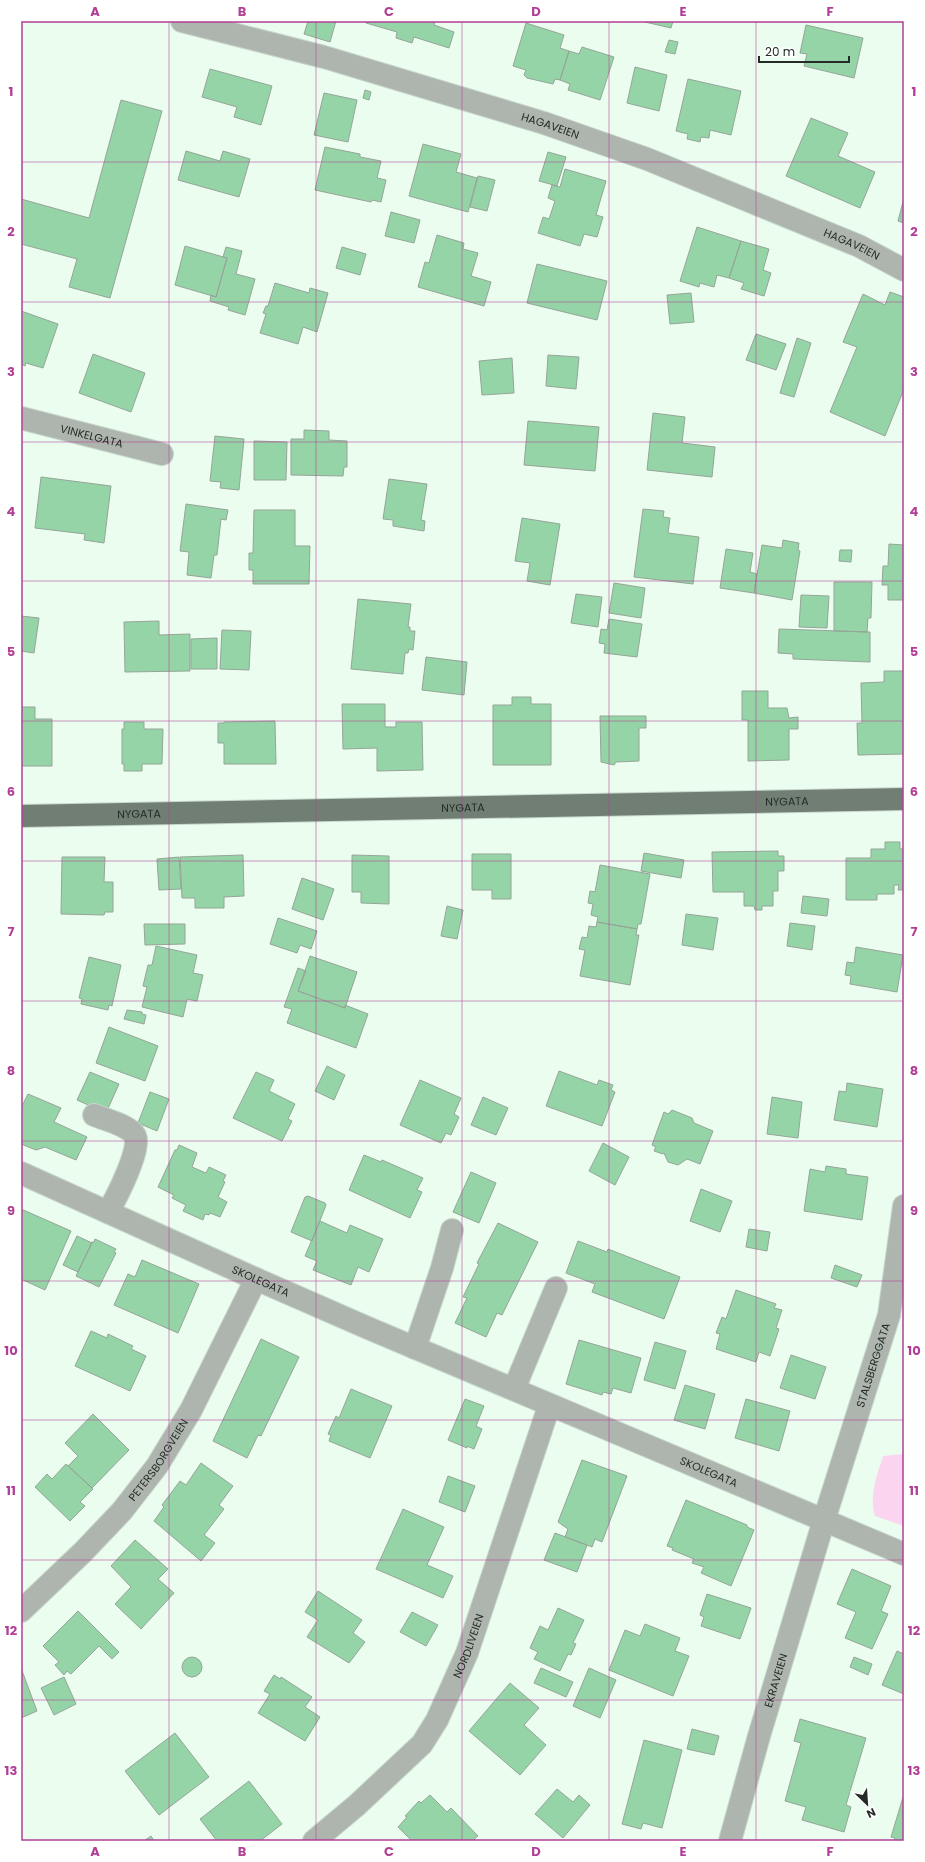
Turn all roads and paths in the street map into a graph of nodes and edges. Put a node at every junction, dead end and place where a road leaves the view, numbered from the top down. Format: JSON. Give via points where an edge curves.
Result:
{"nodes":[{"id":1,"x":182,"y":21,"type":"edge"},
{"id":2,"x":904,"y":270,"type":"edge"},
{"id":3,"x":21,"y":418,"type":"edge"},
{"id":4,"x":162,"y":454,"type":"dead end"},
{"id":5,"x":904,"y":799,"type":"edge"},
{"id":6,"x":21,"y":816,"type":"edge"},
{"id":7,"x":94,"y":1115,"type":"dead end"},
{"id":8,"x":21,"y":1173,"type":"edge"},
{"id":9,"x":904,"y":1206,"type":"edge"},
{"id":10,"x":108,"y":1212,"type":"junction"},
{"id":11,"x":452,"y":1230,"type":"dead end"},
{"id":12,"x":256,"y":1279,"type":"junction"},
{"id":13,"x":556,"y":1288,"type":"dead end"},
{"id":14,"x":896,"y":1316,"type":"edge"},
{"id":15,"x":415,"y":1348,"type":"junction"},
{"id":16,"x":514,"y":1389,"type":"junction"},
{"id":17,"x":549,"y":1406,"type":"junction"},
{"id":18,"x":824,"y":1520,"type":"junction"},
{"id":19,"x":904,"y":1554,"type":"edge"},
{"id":20,"x":21,"y":1611,"type":"edge"},
{"id":21,"x":314,"y":1841,"type":"edge"},
{"id":22,"x":730,"y":1841,"type":"edge"}],
"edges":[{"from":1,"to":2,"type":"street","name":"HAGAVEIEN","via":[[324,57],[544,122],[647,159],[859,246]]},
{"from":3,"to":4,"type":"street","name":"VINKELGATA"},
{"from":5,"to":6,"type":"main road","name":"NYGATA"},
{"from":7,"to":10,"type":"street","via":[[127,1129],[135,1135],[136,1140],[131,1164]]},
{"from":8,"to":10,"type":"street","name":"SKOLEGATA"},
{"from":9,"to":14,"type":"street","name":"STALSBERGGATA"},
{"from":10,"to":12,"type":"street","name":"SKOLEGATA"},
{"from":11,"to":15,"type":"street"},
{"from":12,"to":15,"type":"street","name":"SKOLEGATA"},
{"from":12,"to":20,"type":"street","name":"PETERSBORGVEIEN","via":[[191,1410],[157,1466],[122,1511]]},
{"from":13,"to":16,"type":"street"},
{"from":14,"to":18,"type":"street","name":"STALSBERGGATA"},
{"from":15,"to":16,"type":"street","name":"SKOLEGATA"},
{"from":16,"to":17,"type":"street","name":"SKOLEGATA"},
{"from":17,"to":18,"type":"street","name":"SKOLEGATA"},
{"from":17,"to":21,"type":"street","name":"NORDLIVEIEN","via":[[467,1653],[437,1720],[422,1744],[357,1806]]},
{"from":18,"to":19,"type":"street","name":"SKOLEGATA"},
{"from":18,"to":22,"type":"street","name":"EKRAVEIEN"}]}
